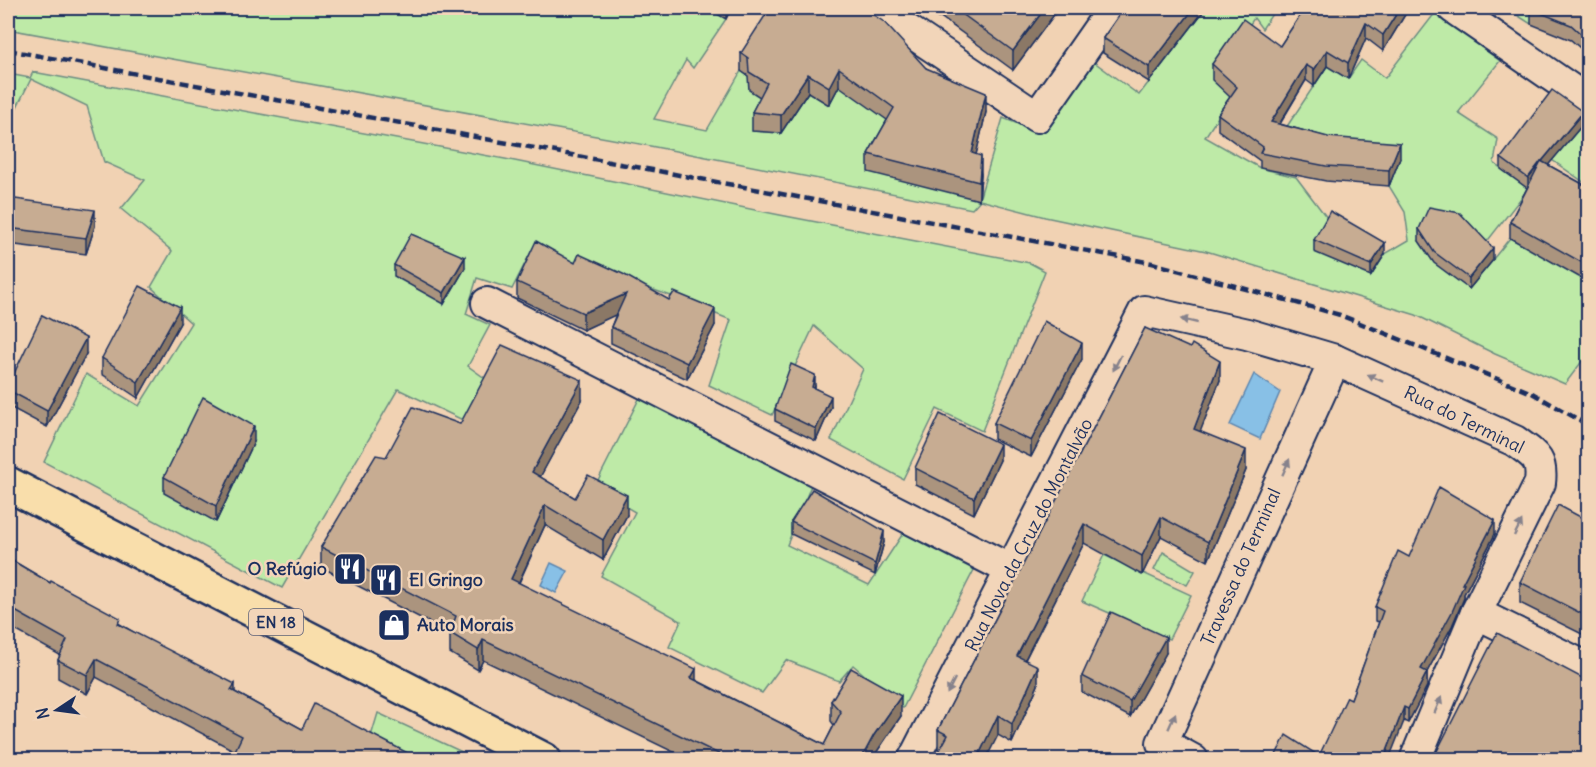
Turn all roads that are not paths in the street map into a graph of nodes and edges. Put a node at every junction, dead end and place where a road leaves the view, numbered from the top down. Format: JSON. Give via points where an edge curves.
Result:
{"nodes":[{"id":1,"x":875,"y":8,"type":"edge"},
{"id":2,"x":1113,"y":8,"type":"edge"},
{"id":3,"x":1453,"y":8,"type":"edge"},
{"id":4,"x":1588,"y":100,"type":"edge"},
{"id":5,"x":487,"y":303,"type":"dead end"},
{"id":6,"x":1144,"y":311,"type":"joint"},
{"id":7,"x":1335,"y":360,"type":"junction"},
{"id":8,"x":8,"y":484,"type":"edge"},
{"id":9,"x":1011,"y":570,"type":"junction"},
{"id":10,"x":1476,"y":613,"type":"junction"},
{"id":11,"x":1588,"y":668,"type":"edge"},
{"id":12,"x":544,"y":759,"type":"edge"},
{"id":13,"x":914,"y":759,"type":"edge"},
{"id":14,"x":1193,"y":759,"type":"edge"},
{"id":15,"x":1415,"y":759,"type":"edge"}],
"edges":[{"from":1,"to":2,"type":"street","via":[[1037,117]]},
{"from":3,"to":4,"type":"street"},
{"from":5,"to":9,"type":"street"},
{"from":7,"to":6,"type":"street","name":"Rua do Terminal","one_way":true,"via":[[1247,334]]},
{"from":6,"to":9,"type":"street","name":"Rua Nova da Cruz do Montalvão","one_way":true},
{"from":10,"to":7,"type":"street","name":"Rua do Terminal","one_way":true,"via":[[1540,483],[1542,467],[1533,454],[1515,441]]},
{"from":14,"to":7,"type":"street","name":"Travessa do Terminal","one_way":true,"via":[[1162,742]]},
{"from":8,"to":12,"type":"main road","number":"EN 18"},
{"from":9,"to":13,"type":"street","name":"Rua Nova da Cruz do Montalvão","one_way":true},
{"from":10,"to":11,"type":"street"},
{"from":15,"to":10,"type":"street","name":"Rua do Terminal","one_way":true}]}
